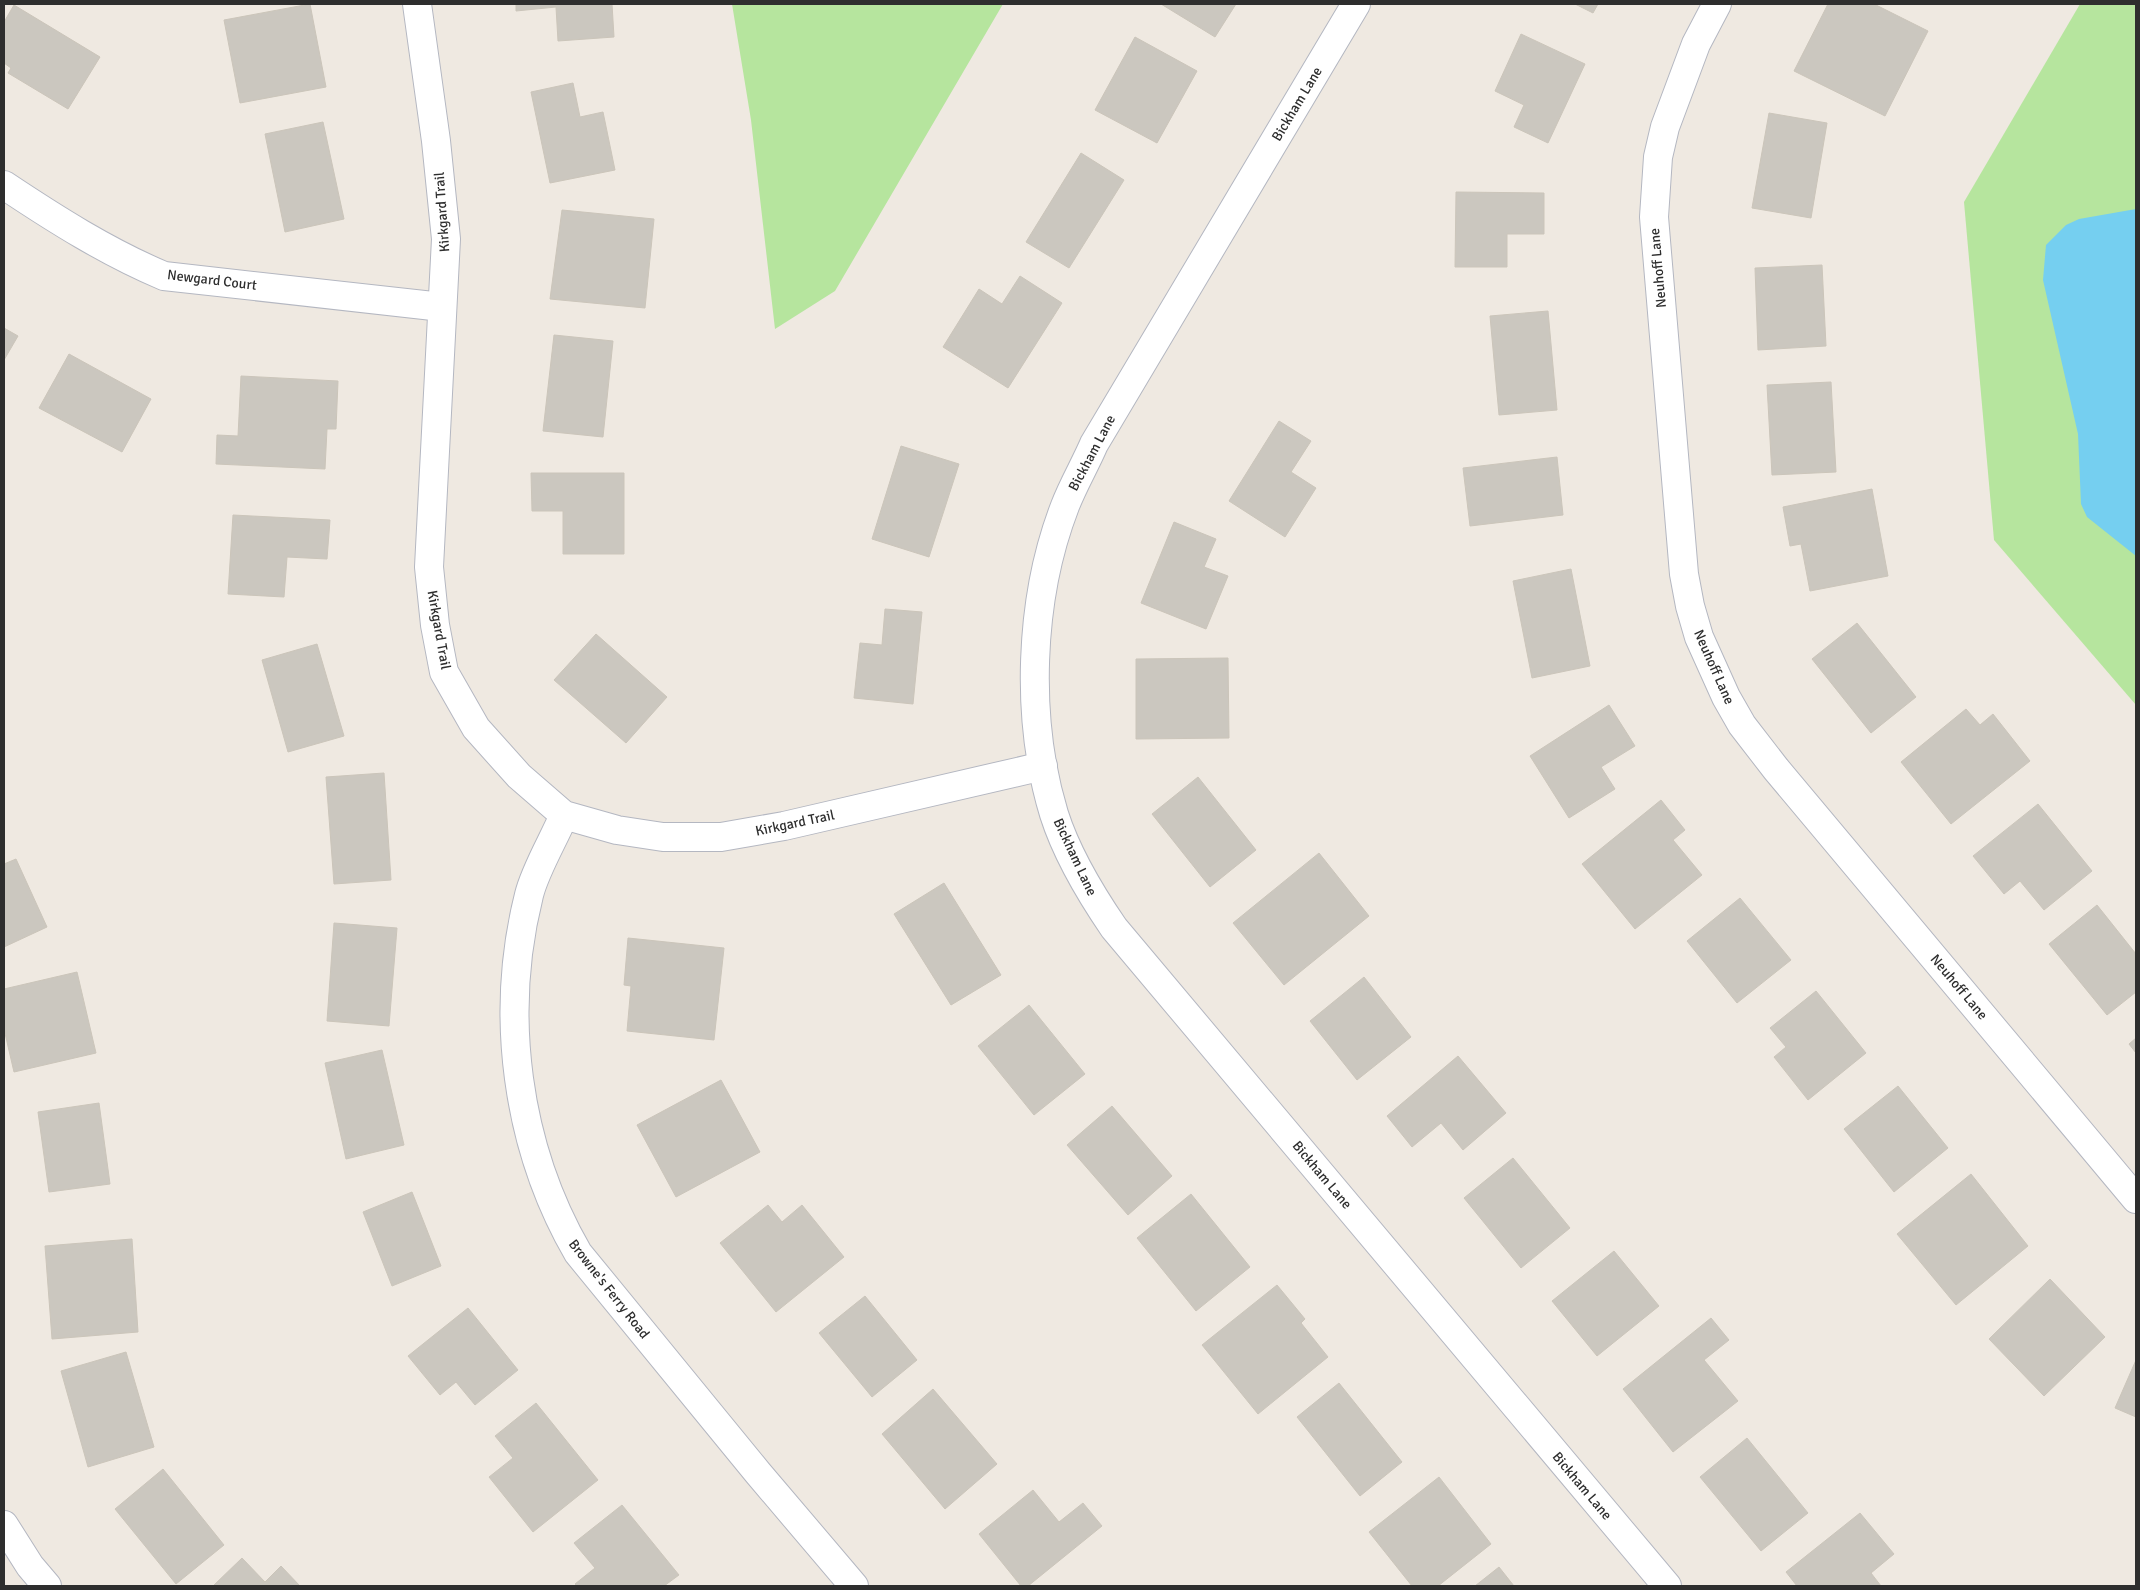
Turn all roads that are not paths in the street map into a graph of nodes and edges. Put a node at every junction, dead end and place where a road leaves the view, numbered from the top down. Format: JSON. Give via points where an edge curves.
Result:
{"nodes":[{"id":1,"x":417,"y":4,"type":"edge"},
{"id":2,"x":1356,"y":4,"type":"edge"},
{"id":3,"x":1718,"y":4,"type":"edge"},
{"id":4,"x":4,"y":185,"type":"edge"},
{"id":5,"x":442,"y":307,"type":"junction"},
{"id":6,"x":1043,"y":766,"type":"junction"},
{"id":7,"x":564,"y":815,"type":"junction"},
{"id":8,"x":2136,"y":1199,"type":"edge"},
{"id":9,"x":4,"y":1525,"type":"edge"},
{"id":10,"x":47,"y":1586,"type":"edge"},
{"id":11,"x":854,"y":1586,"type":"edge"},
{"id":12,"x":1667,"y":1586,"type":"edge"}],
"edges":[{"from":1,"to":5,"type":"street","name":"Kirkgard Trail","via":[[446,239]]},
{"from":2,"to":6,"type":"street","name":"Bickham Lane","via":[[1094,444],[1065,505],[1054,537],[1040,604],[1035,678]]},
{"from":3,"to":8,"type":"street","name":"Neuhoff Lane","via":[[1696,44],[1664,127],[1658,157],[1654,217],[1684,574],[1699,637],[1726,697],[1770,762]]},
{"from":4,"to":5,"type":"street","name":"Newgard Court","via":[[65,225],[133,263],[164,276]]},
{"from":5,"to":7,"type":"street","name":"Kirkgard Trail","via":[[429,567],[444,672],[476,728],[519,776]]},
{"from":6,"to":7,"type":"street","name":"Kirkgard Trail","via":[[784,826],[721,837],[654,836],[617,830]]},
{"from":6,"to":12,"type":"street","name":"Bickham Lane","via":[[1054,814],[1066,844],[1095,901],[1114,928]]},
{"from":7,"to":11,"type":"street","name":"Browne's Ferry Road","via":[[530,893],[514,974],[520,1091],[532,1147],[558,1219],[578,1253]]},
{"from":9,"to":10,"type":"street"}]}
